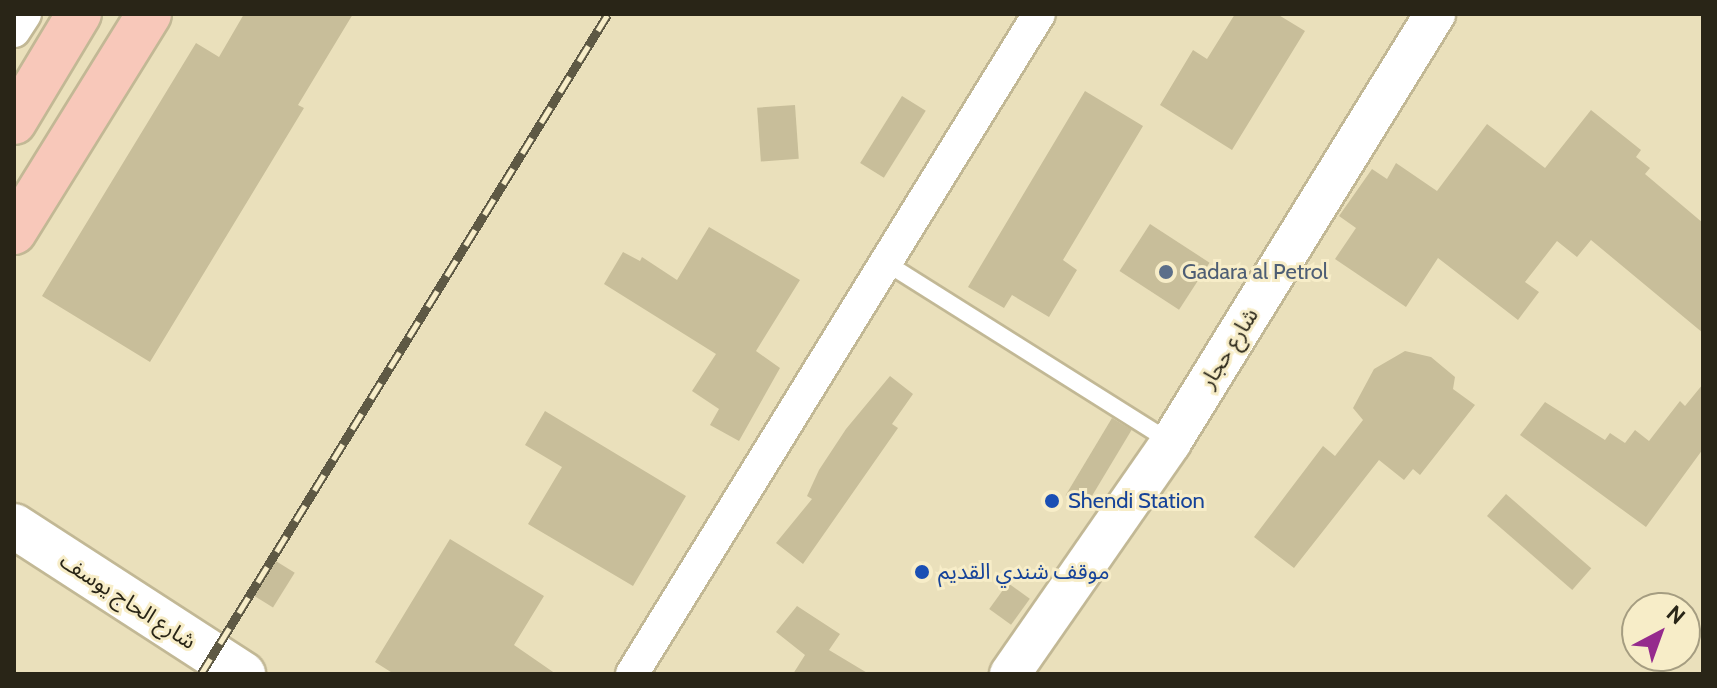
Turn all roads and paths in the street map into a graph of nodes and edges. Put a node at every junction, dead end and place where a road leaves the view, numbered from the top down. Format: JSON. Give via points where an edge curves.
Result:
{"nodes":[{"id":1,"x":25,"y":14,"type":"edge"},
{"id":2,"x":79,"y":14,"type":"edge"},
{"id":3,"x":149,"y":14,"type":"edge"},
{"id":4,"x":1039,"y":14,"type":"edge"},
{"id":5,"x":1435,"y":14,"type":"edge"},
{"id":6,"x":14,"y":31,"type":"edge"},
{"id":7,"x":14,"y":122,"type":"edge"},
{"id":8,"x":14,"y":232,"type":"edge"},
{"id":9,"x":888,"y":264,"type":"junction"},
{"id":10,"x":1171,"y":442,"type":"junction"},
{"id":11,"x":14,"y":526,"type":"edge"},
{"id":12,"x":243,"y":674,"type":"edge"},
{"id":13,"x":632,"y":674,"type":"edge"},
{"id":14,"x":1010,"y":674,"type":"edge"}],
"edges":[{"from":1,"to":6,"type":"street"},
{"from":2,"to":7,"type":"main road"},
{"from":3,"to":8,"type":"main road"},
{"from":4,"to":9,"type":"street"},
{"from":5,"to":10,"type":"street","name":"شارع حجار"},
{"from":9,"to":10,"type":"lane"},
{"from":9,"to":13,"type":"street"},
{"from":10,"to":14,"type":"street","name":"شارع حجار"},
{"from":11,"to":12,"type":"main road","name":"شارع الحاج يوسف"}]}
